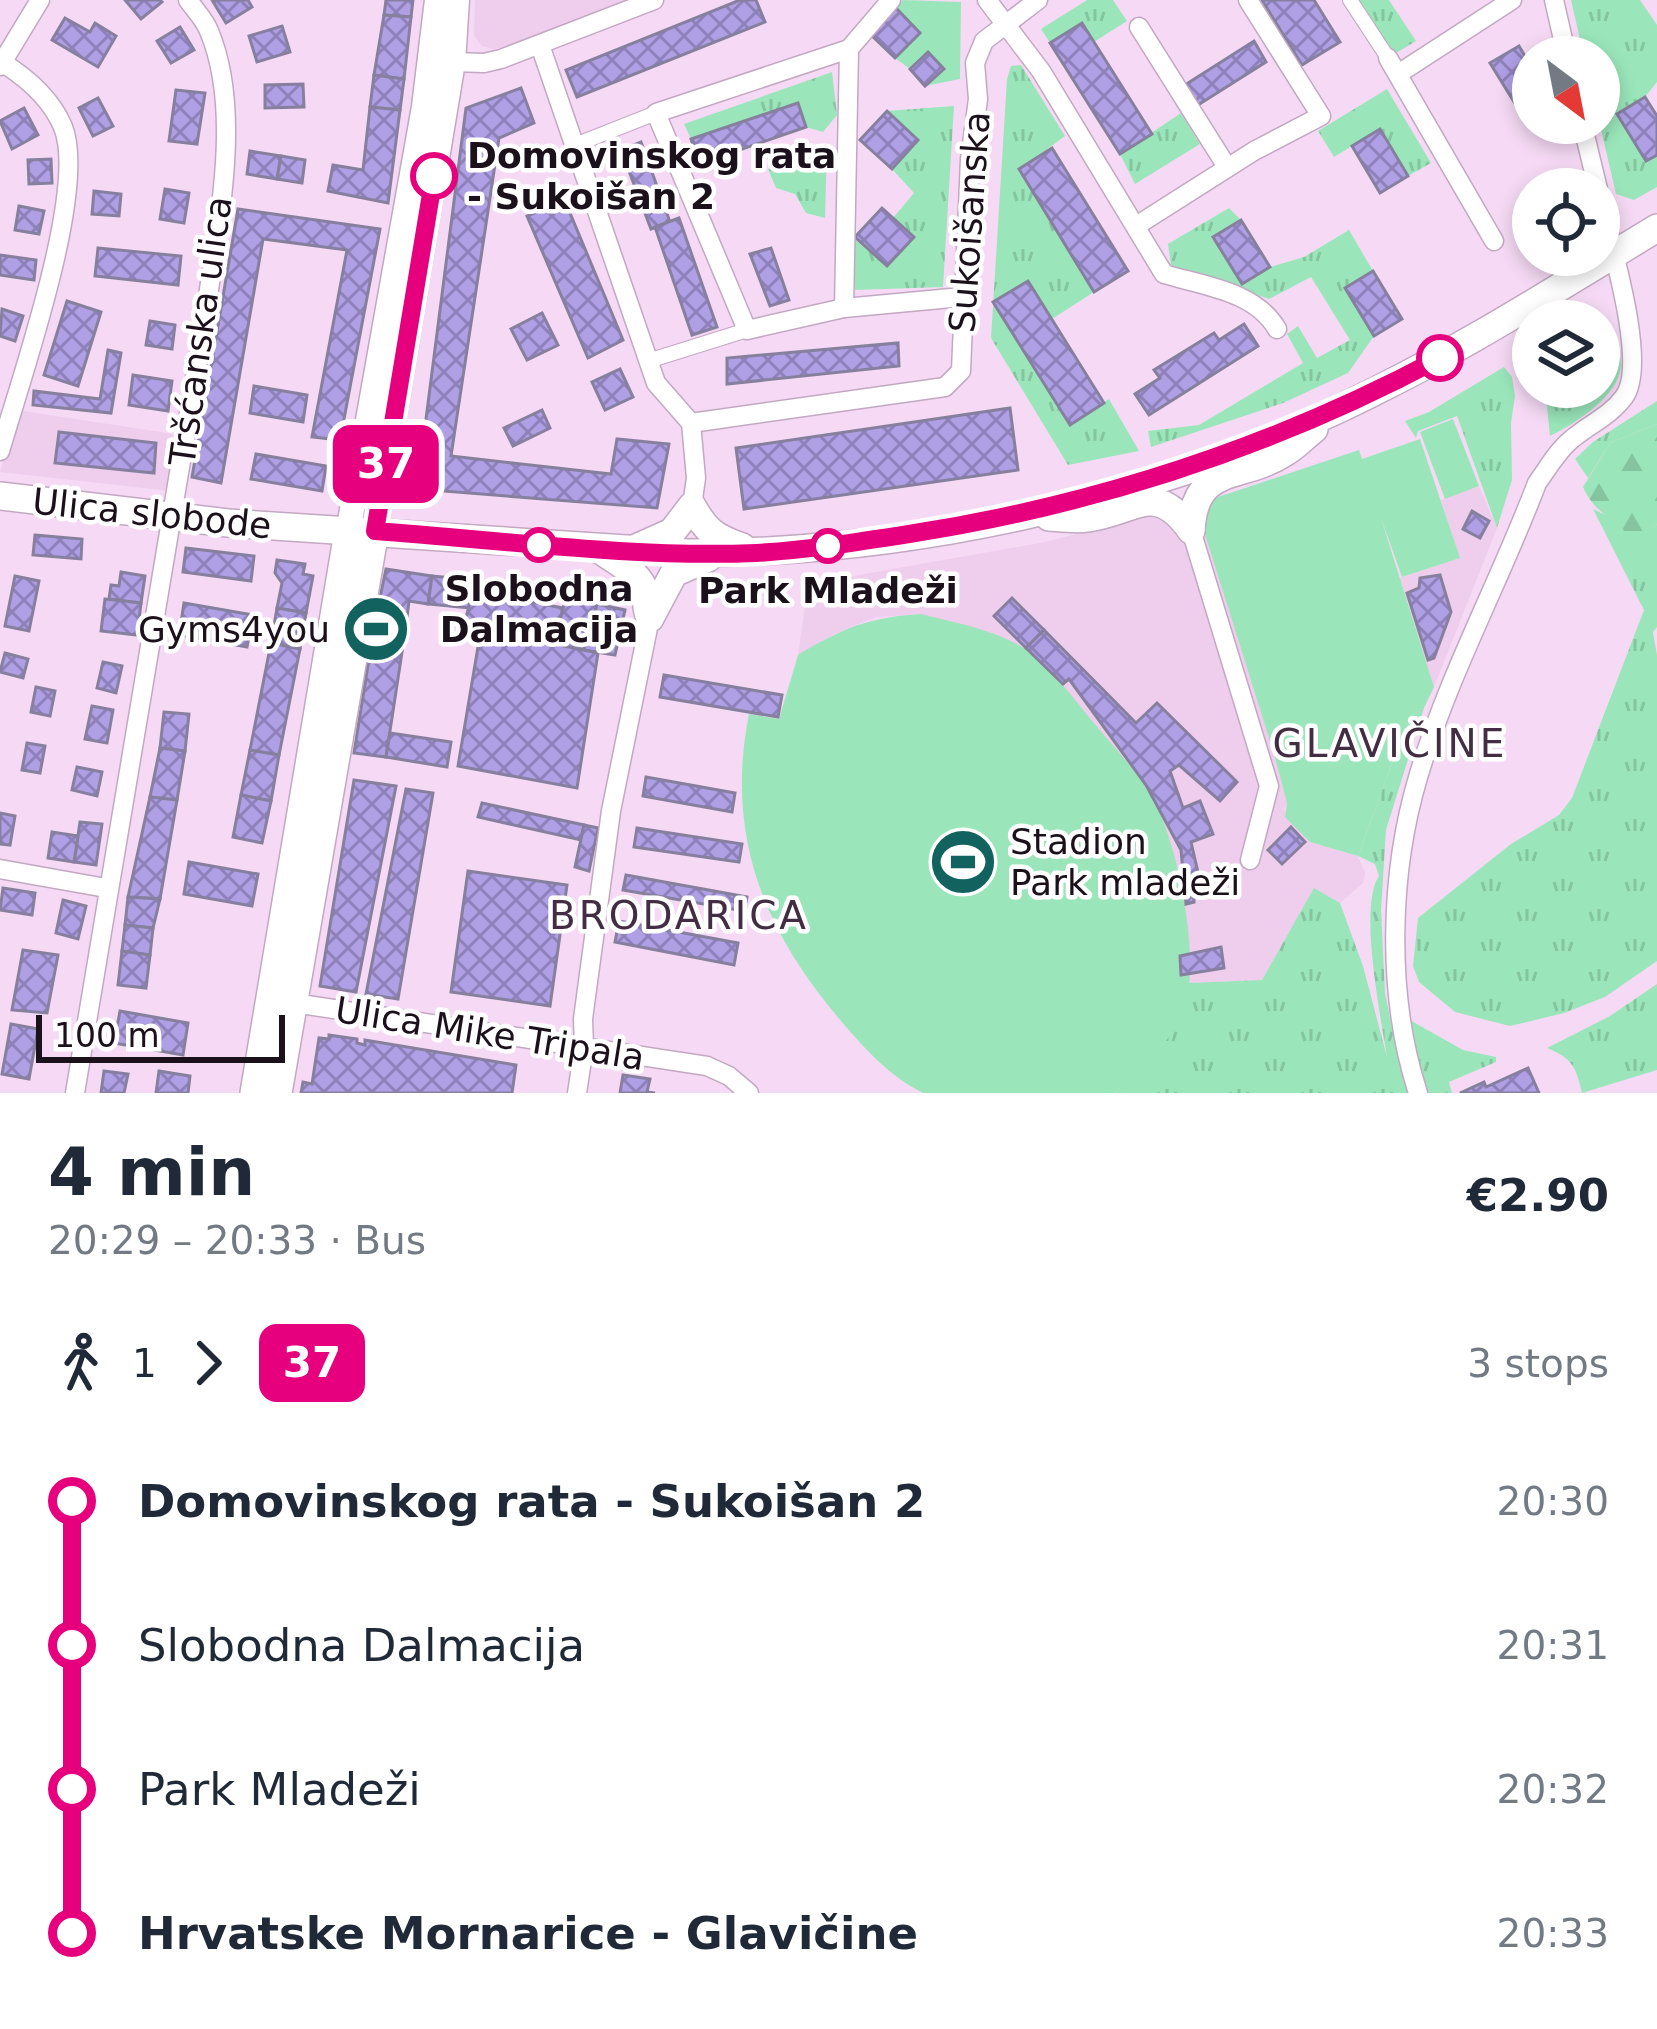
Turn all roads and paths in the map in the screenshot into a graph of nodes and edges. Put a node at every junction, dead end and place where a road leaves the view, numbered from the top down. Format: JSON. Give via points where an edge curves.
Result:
{"nodes":[{"id":1,"x":40,"y":0,"type":"edge"},
{"id":2,"x":188,"y":0,"type":"edge"},
{"id":3,"x":437,"y":0,"type":"edge"},
{"id":4,"x":457,"y":0,"type":"edge"},
{"id":5,"x":654,"y":0,"type":"edge"},
{"id":6,"x":891,"y":0,"type":"edge"},
{"id":7,"x":987,"y":0,"type":"edge"},
{"id":8,"x":1038,"y":0,"type":"edge"},
{"id":9,"x":1248,"y":0,"type":"edge"},
{"id":10,"x":1350,"y":0,"type":"edge"},
{"id":11,"x":1512,"y":0,"type":"edge"},
{"id":12,"x":1554,"y":0,"type":"edge"},
{"id":13,"x":1008,"y":23,"type":"junction"},
{"id":14,"x":1139,"y":27,"type":"dead end"},
{"id":15,"x":1562,"y":36,"type":"edge"},
{"id":16,"x":540,"y":45,"type":"junction"},
{"id":17,"x":848,"y":49,"type":"junction"},
{"id":18,"x":453,"y":62,"type":"junction"},
{"id":19,"x":1,"y":63,"type":"edge"},
{"id":20,"x":1393,"y":66,"type":"junction"},
{"id":21,"x":656,"y":113,"type":"junction"},
{"id":22,"x":575,"y":145,"type":"junction"},
{"id":23,"x":1227,"y":167,"type":"junction"},
{"id":24,"x":1136,"y":226,"type":"junction"},
{"id":25,"x":1657,"y":228,"type":"edge"},
{"id":26,"x":1495,"y":241,"type":"dead end"},
{"id":27,"x":1620,"y":251,"type":"edge"},
{"id":28,"x":1579,"y":276,"type":"edge"},
{"id":29,"x":1617,"y":276,"type":"edge"},
{"id":30,"x":962,"y":297,"type":"junction"},
{"id":31,"x":844,"y":308,"type":"junction"},
{"id":32,"x":1277,"y":329,"type":"dead end"},
{"id":33,"x":747,"y":330,"type":"junction"},
{"id":34,"x":648,"y":361,"type":"junction"},
{"id":35,"x":1336,"y":411,"type":"junction"},
{"id":36,"x":691,"y":424,"type":"junction"},
{"id":37,"x":0,"y":451,"type":"edge"},
{"id":38,"x":0,"y":496,"type":"edge"},
{"id":39,"x":692,"y":506,"type":"junction"},
{"id":40,"x":1015,"y":516,"type":"junction"},
{"id":41,"x":173,"y":517,"type":"junction"},
{"id":42,"x":1191,"y":530,"type":"junction"},
{"id":43,"x":362,"y":532,"type":"junction"},
{"id":44,"x":597,"y":548,"type":"junction"},
{"id":45,"x":631,"y":550,"type":"junction"},
{"id":46,"x":724,"y":553,"type":"junction"},
{"id":47,"x":757,"y":553,"type":"junction"},
{"id":48,"x":650,"y":618,"type":"junction"},
{"id":49,"x":1250,"y":860,"type":"dead end"},
{"id":50,"x":0,"y":869,"type":"edge"},
{"id":51,"x":106,"y":888,"type":"junction"},
{"id":52,"x":293,"y":1003,"type":"junction"},
{"id":53,"x":584,"y":1047,"type":"junction"},
{"id":54,"x":75,"y":1093,"type":"edge"},
{"id":55,"x":254,"y":1093,"type":"edge"},
{"id":56,"x":278,"y":1093,"type":"edge"},
{"id":57,"x":577,"y":1093,"type":"edge"},
{"id":58,"x":749,"y":1093,"type":"edge"},
{"id":59,"x":1418,"y":1093,"type":"edge"}],
"edges":[{"from":1,"to":19,"type":"street"},
{"from":2,"to":41,"type":"street","name":"Tršćanska ulica","via":[[209,28],[225,91],[221,188]]},
{"from":3,"to":43,"type":"street"},
{"from":4,"to":18,"type":"street"},
{"from":5,"to":16,"type":"street"},
{"from":6,"to":17,"type":"street"},
{"from":7,"to":13,"type":"street"},
{"from":8,"to":13,"type":"street","name":"Sukoišanska"},
{"from":9,"to":23,"type":"street","via":[[1321,116]]},
{"from":10,"to":20,"type":"street"},
{"from":11,"to":20,"type":"street"},
{"from":12,"to":15,"type":"street"},
{"from":13,"to":24,"type":"street"},
{"from":13,"to":30,"type":"street","name":"Sukoišanska","via":[[984,41],[975,63]]},
{"from":14,"to":23,"type":"street"},
{"from":16,"to":18,"type":"street","via":[[484,63]]},
{"from":16,"to":22,"type":"street"},
{"from":17,"to":21,"type":"street"},
{"from":17,"to":31,"type":"street"},
{"from":18,"to":43,"type":"street"},
{"from":19,"to":37,"type":"street","via":[[46,100],[70,163],[45,296]]},
{"from":20,"to":26,"type":"street"},
{"from":21,"to":22,"type":"street"},
{"from":21,"to":33,"type":"street"},
{"from":22,"to":34,"type":"street"},
{"from":23,"to":24,"type":"street"},
{"from":24,"to":32,"type":"street","via":[[1165,274],[1243,297]]},
{"from":25,"to":27,"type":"main road"},
{"from":28,"to":35,"type":"main road"},
{"from":29,"to":59,"type":"street","via":[[1635,371],[1628,392],[1568,441],[1537,483],[1418,776],[1397,917],[1404,1050]]},
{"from":30,"to":31,"type":"street"},
{"from":30,"to":36,"type":"street","name":"Sukoišanska","via":[[961,371],[945,387]]},
{"from":31,"to":33,"type":"street"},
{"from":33,"to":34,"type":"street"},
{"from":34,"to":36,"type":"street"},
{"from":35,"to":40,"type":"main road","via":[[1176,472]]},
{"from":35,"to":42,"type":"main road","via":[[1282,455],[1201,490]]},
{"from":36,"to":39,"type":"street"},
{"from":38,"to":41,"type":"main road","name":"Ulica slobode"},
{"from":39,"to":45,"type":"main road","via":[[672,532]]},
{"from":39,"to":47,"type":"main road","via":[[718,540]]},
{"from":40,"to":42,"type":"main road","via":[[1087,518],[1157,501]]},
{"from":40,"to":47,"type":"main road","name":"Ulica slobode"},
{"from":41,"to":43,"type":"main road","name":"Ulica slobode"},
{"from":41,"to":51,"type":"street","name":"Tršćanska ulica"},
{"from":42,"to":49,"type":"street","via":[[1269,787]]},
{"from":43,"to":44,"type":"main road","name":"Ulica slobode"},
{"from":43,"to":52,"type":"main road"},
{"from":43,"to":55,"type":"main road"},
{"from":44,"to":45,"type":"main road","name":"Ulica slobode"},
{"from":44,"to":48,"type":"main road","via":[[635,576]]},
{"from":45,"to":46,"type":"main road","name":"Ulica slobode"},
{"from":46,"to":47,"type":"main road","name":"Ulica slobode"},
{"from":46,"to":48,"type":"main road","via":[[674,573]]},
{"from":48,"to":53,"type":"street","via":[[611,811]]},
{"from":50,"to":51,"type":"street"},
{"from":51,"to":54,"type":"street","name":"Tršćanska ulica"},
{"from":52,"to":53,"type":"street","name":"Ulica Mike Tripala"},
{"from":52,"to":56,"type":"main road"},
{"from":53,"to":57,"type":"street"},
{"from":53,"to":58,"type":"street","name":"Ulica Mike Tripala","via":[[707,1066]]}]}
